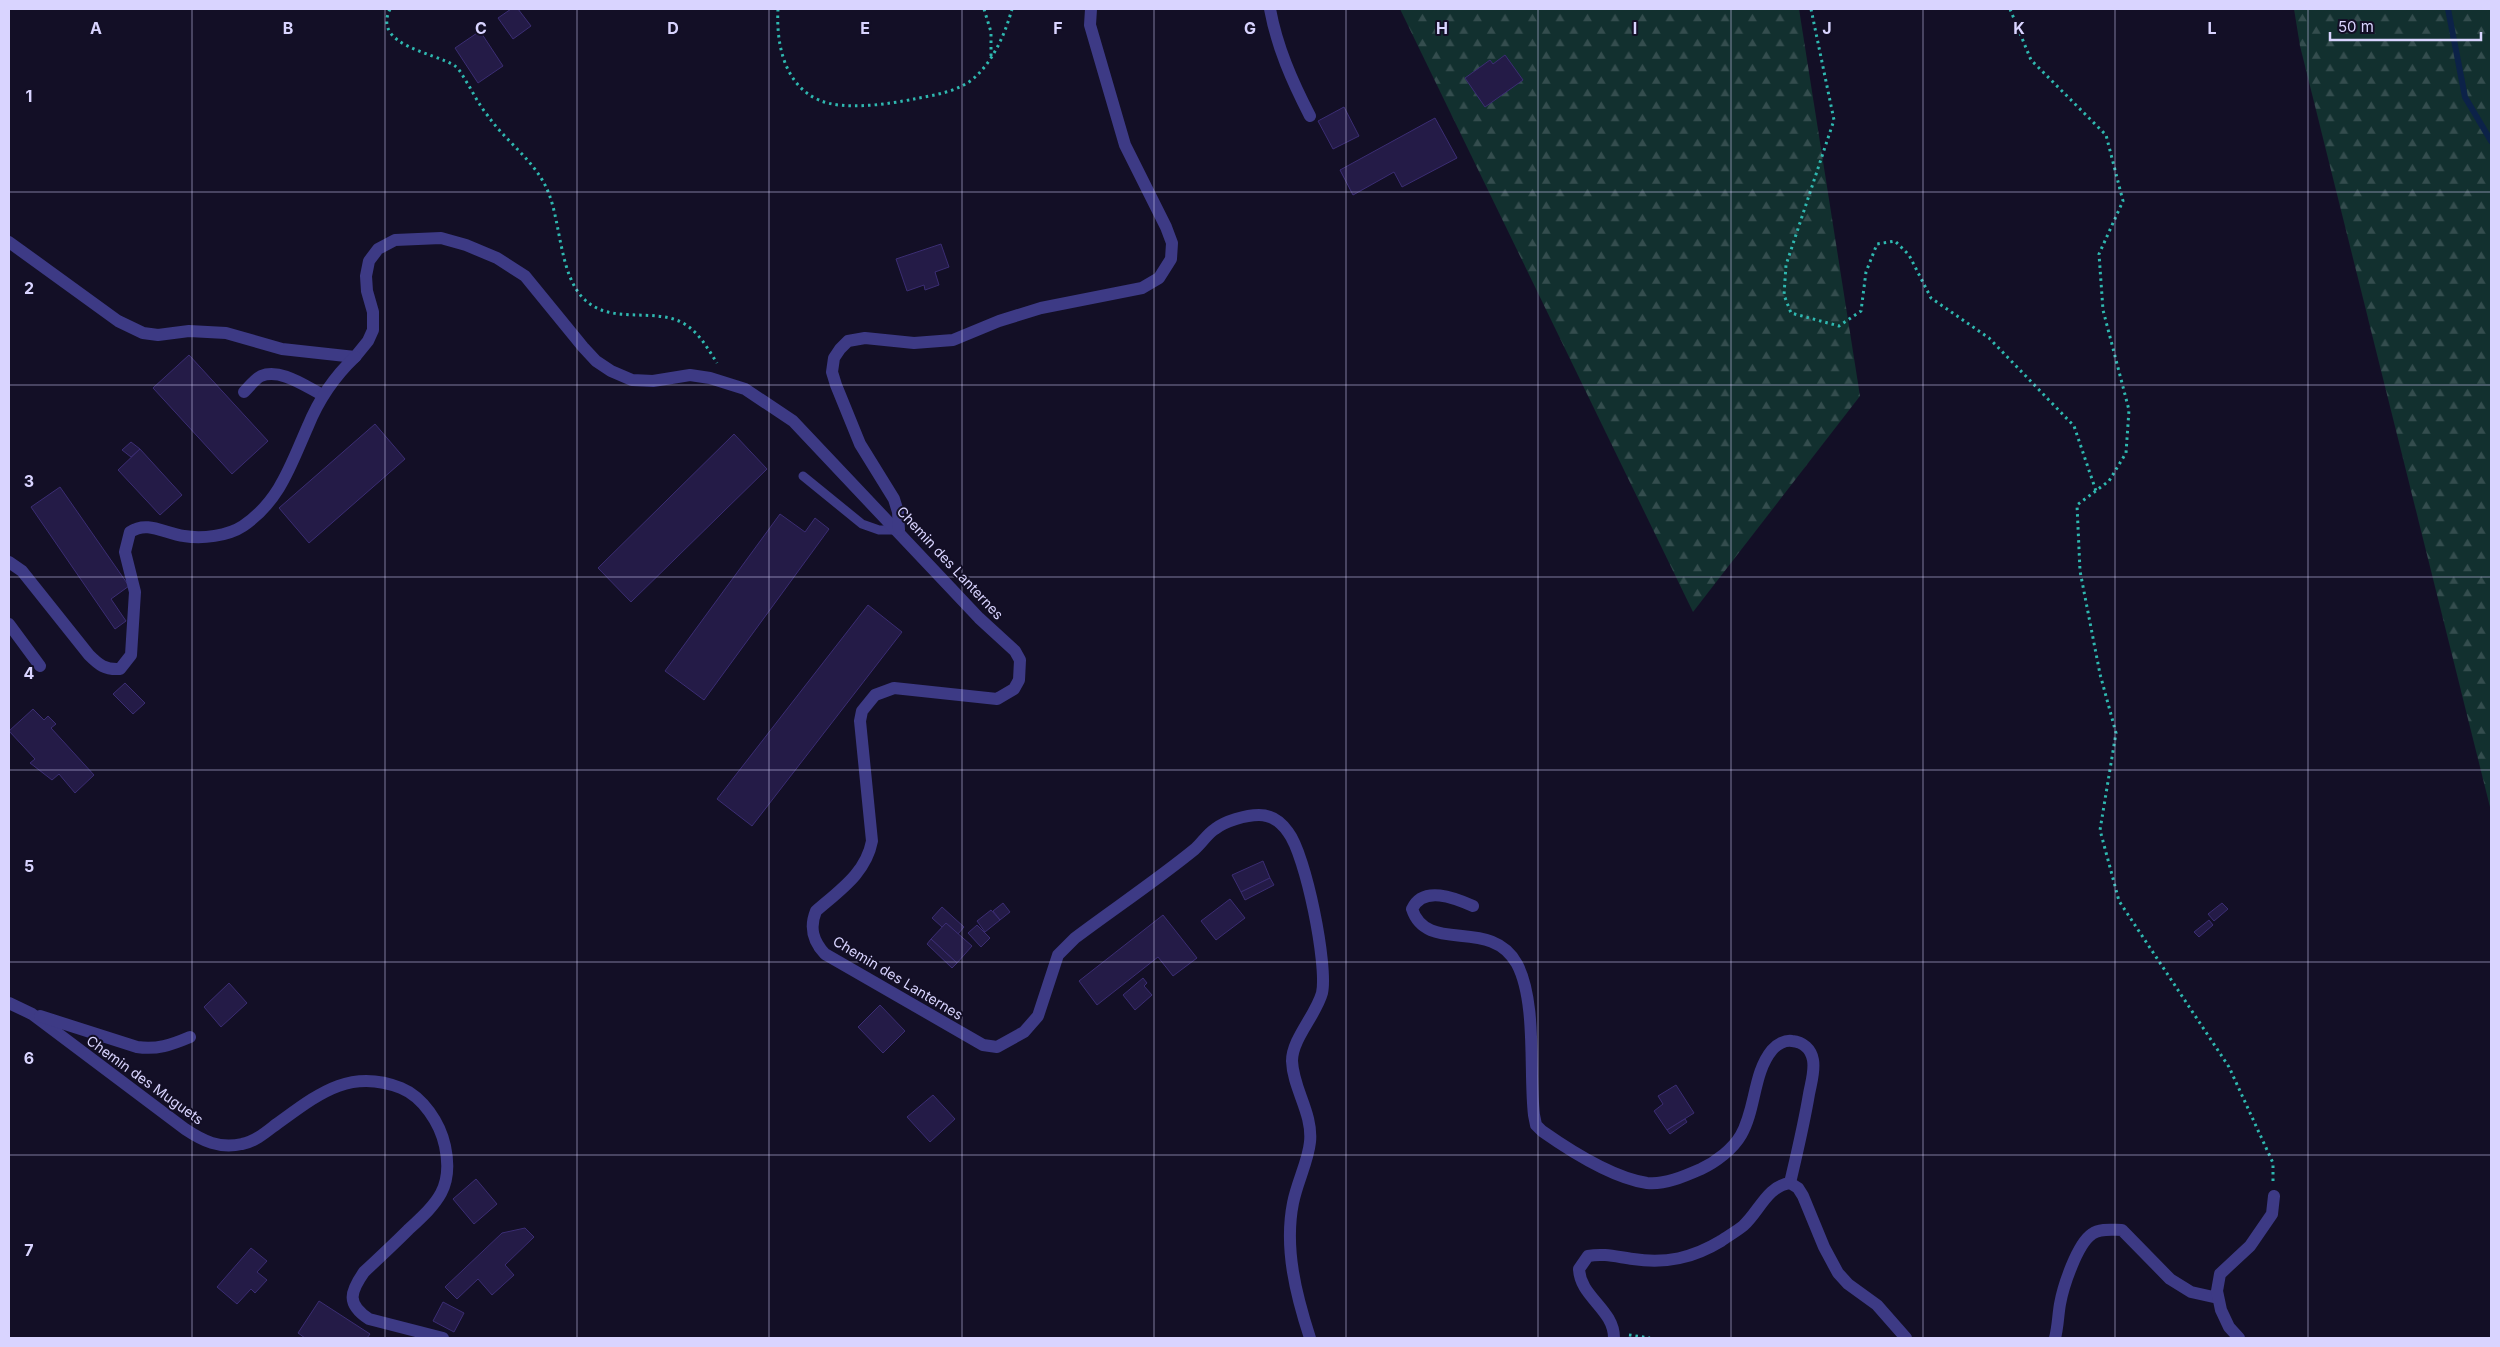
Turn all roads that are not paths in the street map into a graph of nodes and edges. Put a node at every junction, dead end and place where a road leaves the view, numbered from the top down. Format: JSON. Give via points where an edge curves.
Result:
{"nodes":[{"id":1,"x":1091,"y":9,"type":"edge"},
{"id":2,"x":1270,"y":9,"type":"edge"},
{"id":3,"x":1310,"y":116,"type":"dead end"},
{"id":4,"x":9,"y":242,"type":"edge"},
{"id":5,"x":355,"y":357,"type":"junction"},
{"id":6,"x":244,"y":392,"type":"dead end"},
{"id":7,"x":323,"y":395,"type":"junction"},
{"id":8,"x":803,"y":476,"type":"dead end"},
{"id":9,"x":899,"y":530,"type":"junction"},
{"id":10,"x":9,"y":562,"type":"edge"},
{"id":11,"x":9,"y":624,"type":"edge"},
{"id":12,"x":40,"y":666,"type":"dead end"},
{"id":13,"x":1473,"y":906,"type":"dead end"},
{"id":14,"x":9,"y":1003,"type":"edge"},
{"id":15,"x":32,"y":1014,"type":"junction"},
{"id":16,"x":190,"y":1037,"type":"dead end"},
{"id":17,"x":1790,"y":1183,"type":"junction"},
{"id":18,"x":2274,"y":1196,"type":"road end"},
{"id":19,"x":2218,"y":1298,"type":"junction"},
{"id":20,"x":1614,"y":1336,"type":"edge"},
{"id":21,"x":443,"y":1338,"type":"edge"},
{"id":22,"x":1310,"y":1338,"type":"edge"},
{"id":23,"x":1906,"y":1338,"type":"edge"},
{"id":24,"x":2055,"y":1338,"type":"edge"},
{"id":25,"x":2239,"y":1338,"type":"edge"}],
"edges":[{"from":1,"to":9,"type":"street","via":[[1090,25],[1125,145],[1166,227],[1172,243],[1171,259],[1159,278],[1142,288],[1041,308],[953,340],[914,343],[864,338],[848,341],[834,358],[832,372],[860,444],[894,498]]},
{"from":2,"to":3,"type":"street","via":[[1291,80]]},
{"from":4,"to":5,"type":"street","via":[[118,322],[143,333],[226,333],[282,349]]},
{"from":5,"to":7,"type":"street","name":"Chemin des Lanternes"},
{"from":5,"to":9,"type":"street","name":"Chemin des Lanternes","via":[[372,330],[373,312],[366,276],[369,261],[378,250],[395,240],[441,238],[466,245],[497,258],[525,276],[583,347],[611,371],[632,380],[653,381],[690,375],[729,383],[745,389],[793,420]]},
{"from":6,"to":7,"type":"street","via":[[260,377],[270,374],[281,375]]},
{"from":7,"to":10,"type":"street","name":"Chemin des Lanternes","via":[[275,497],[242,527],[204,536],[184,536],[148,526],[137,527],[130,532],[125,552],[136,592],[131,655],[120,669],[109,670],[89,655],[22,571]]},
{"from":8,"to":9,"type":"lane","via":[[862,524],[880,530]]},
{"from":9,"to":22,"type":"street","name":"Chemin des Lanternes","via":[[979,618],[1015,651],[1020,660],[1019,680],[1010,692],[997,698],[894,688],[884,690],[868,702],[860,721],[872,841],[862,870],[816,911],[812,929],[819,947],[825,954],[983,1045],[997,1047],[1024,1032],[1038,1016],[1058,956],[1074,938],[1197,848],[1215,828],[1260,815],[1274,818],[1298,848],[1324,972],[1316,1011],[1295,1047],[1292,1059],[1310,1141],[1293,1202],[1289,1235],[1298,1302]]},
{"from":11,"to":12,"type":"street"},
{"from":13,"to":17,"type":"street","via":[[1444,895],[1420,898],[1412,909],[1421,926],[1432,932],[1471,935],[1492,942],[1509,953],[1516,964],[1526,998],[1534,1115],[1536,1125],[1542,1131],[1621,1176],[1647,1183],[1688,1175],[1720,1157],[1741,1135],[1761,1071],[1772,1050],[1787,1041],[1800,1042],[1813,1059],[1813,1072]]},
{"from":14,"to":15,"type":"street","name":"Chemin des Muguets"},
{"from":15,"to":16,"type":"street","name":"Chemin des Muguets","via":[[152,1049]]},
{"from":15,"to":21,"type":"street","name":"Chemin des Muguets","via":[[185,1129],[206,1142],[224,1146],[243,1144],[260,1137],[316,1096],[339,1085],[361,1079],[386,1082],[411,1092],[433,1116],[443,1137],[448,1164],[445,1185],[436,1204],[364,1272],[355,1284],[352,1299],[358,1312],[369,1319]]},
{"from":17,"to":20,"type":"street","via":[[1770,1193],[1744,1225],[1698,1254],[1676,1260],[1647,1261],[1606,1254],[1588,1256],[1579,1269],[1581,1281],[1604,1311]]},
{"from":17,"to":23,"type":"street","via":[[1803,1196],[1838,1273],[1877,1305]]},
{"from":18,"to":19,"type":"street","via":[[2272,1214],[2250,1246],[2220,1274]]},
{"from":19,"to":24,"type":"street","via":[[2191,1292],[2170,1279],[2122,1230],[2100,1231],[2092,1234],[2079,1252],[2060,1304]]},
{"from":19,"to":25,"type":"street","via":[[2229,1327]]}]}
